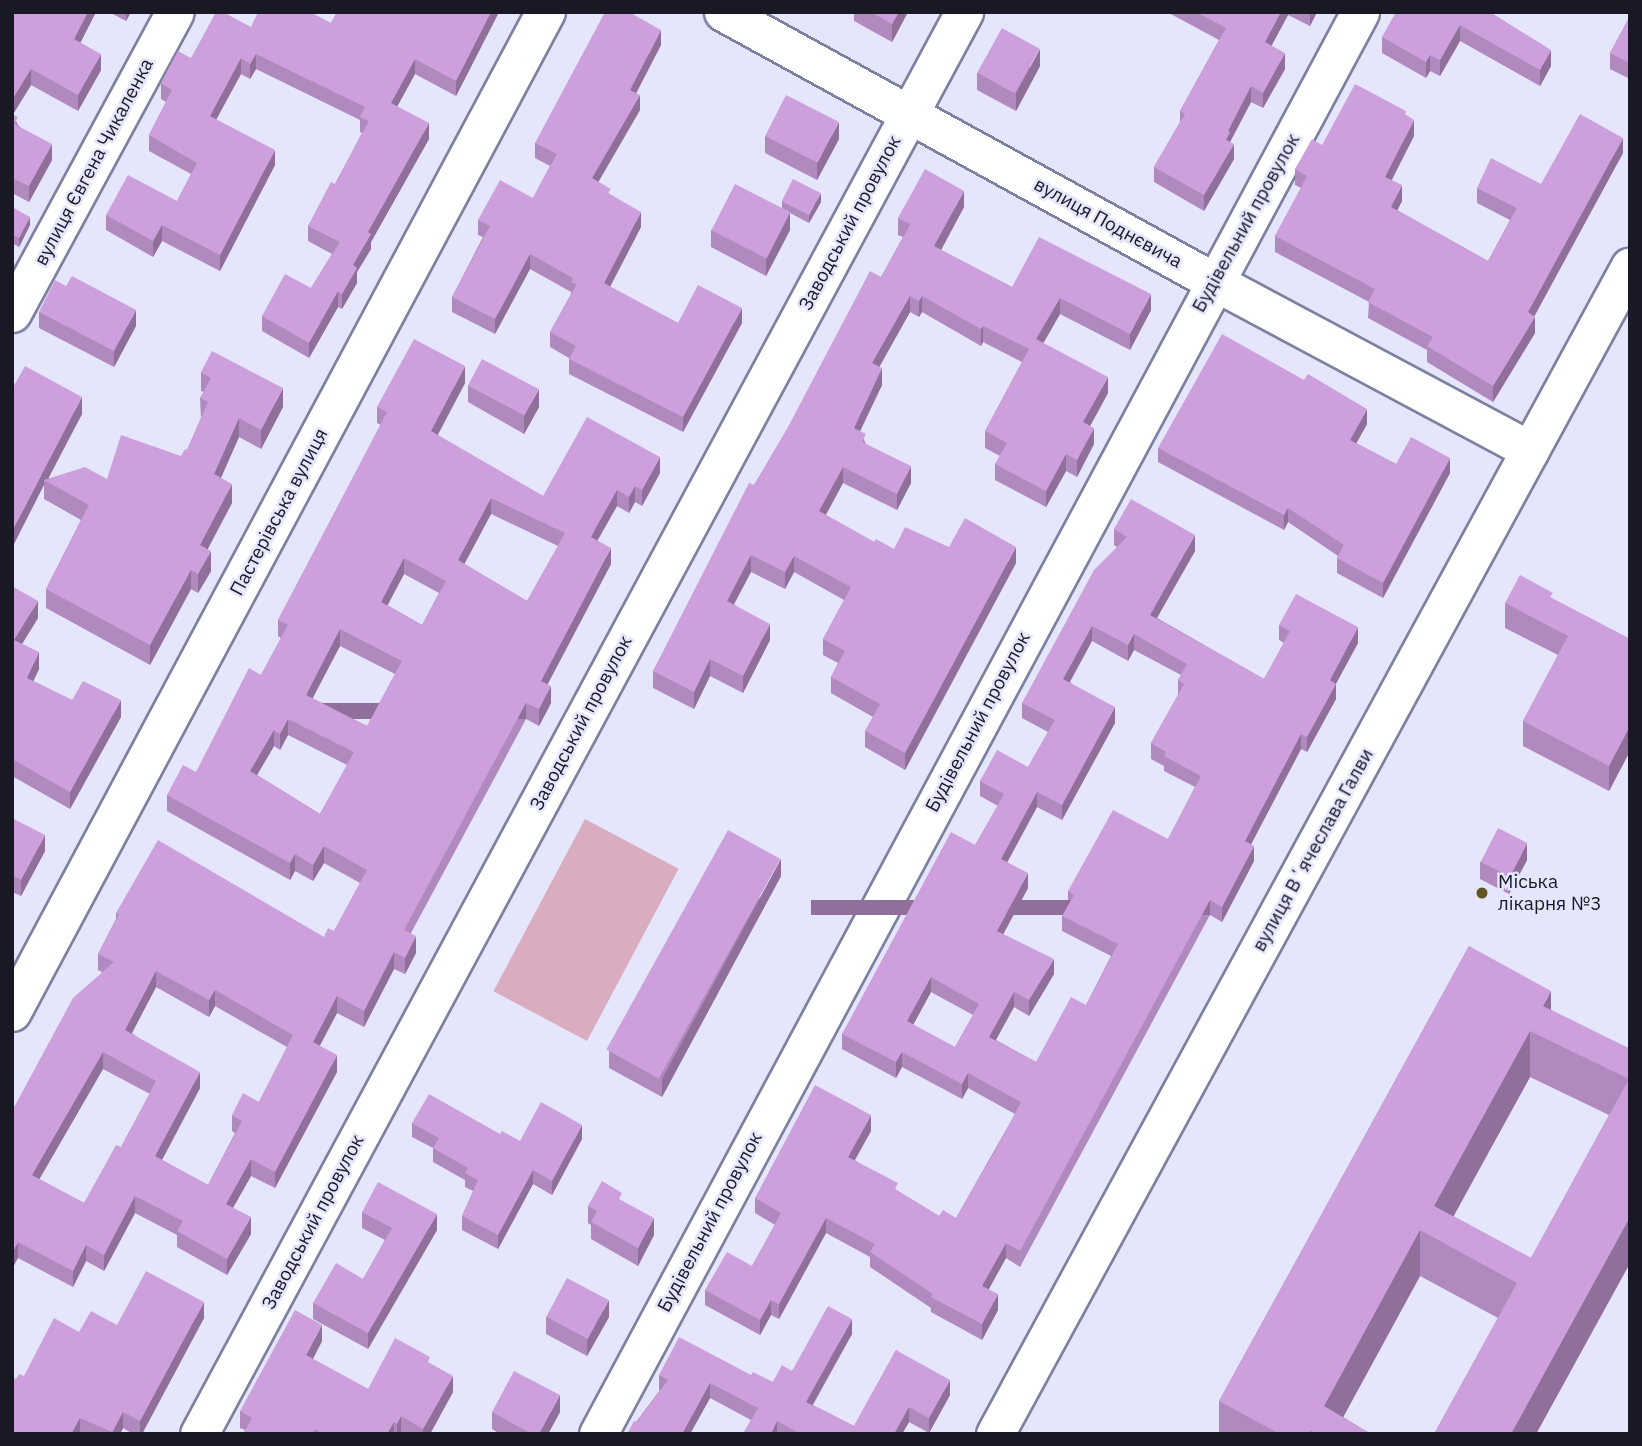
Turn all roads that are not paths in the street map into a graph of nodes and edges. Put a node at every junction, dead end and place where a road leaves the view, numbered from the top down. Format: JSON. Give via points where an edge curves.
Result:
{"nodes":[{"id":1,"x":175,"y":12,"type":"edge"},
{"id":2,"x":545,"y":12,"type":"edge"},
{"id":3,"x":723,"y":12,"type":"edge"},
{"id":4,"x":964,"y":12,"type":"edge"},
{"id":5,"x":1360,"y":12,"type":"edge"},
{"id":6,"x":909,"y":113,"type":"junction"},
{"id":7,"x":1630,"y":266,"type":"edge"},
{"id":8,"x":1215,"y":282,"type":"junction"},
{"id":9,"x":12,"y":313,"type":"edge"},
{"id":10,"x":1530,"y":450,"type":"junction"},
{"id":11,"x":12,"y":1012,"type":"edge"},
{"id":12,"x":199,"y":1434,"type":"edge"},
{"id":13,"x":598,"y":1434,"type":"edge"},
{"id":14,"x":995,"y":1434,"type":"edge"}],
"edges":[{"from":1,"to":9,"type":"street","name":"вулиця Євгена Чикаленка"},
{"from":2,"to":11,"type":"main road","name":"Пастерівська вулиця"},
{"from":3,"to":6,"type":"street","name":"вулиця Поднєвича"},
{"from":4,"to":6,"type":"street","name":"Заводський провулок"},
{"from":5,"to":8,"type":"street","name":"Будівельний провулок"},
{"from":6,"to":8,"type":"street","name":"вулиця Поднєвича"},
{"from":6,"to":12,"type":"street","name":"Заводський провулок"},
{"from":7,"to":10,"type":"street","name":"вулиця Вʼячеслава Галви"},
{"from":8,"to":10,"type":"street","name":"вулиця Поднєвича"},
{"from":8,"to":13,"type":"street","name":"Будівельний провулок"},
{"from":10,"to":14,"type":"street","name":"вулиця Вʼячеслава Галви"}]}
